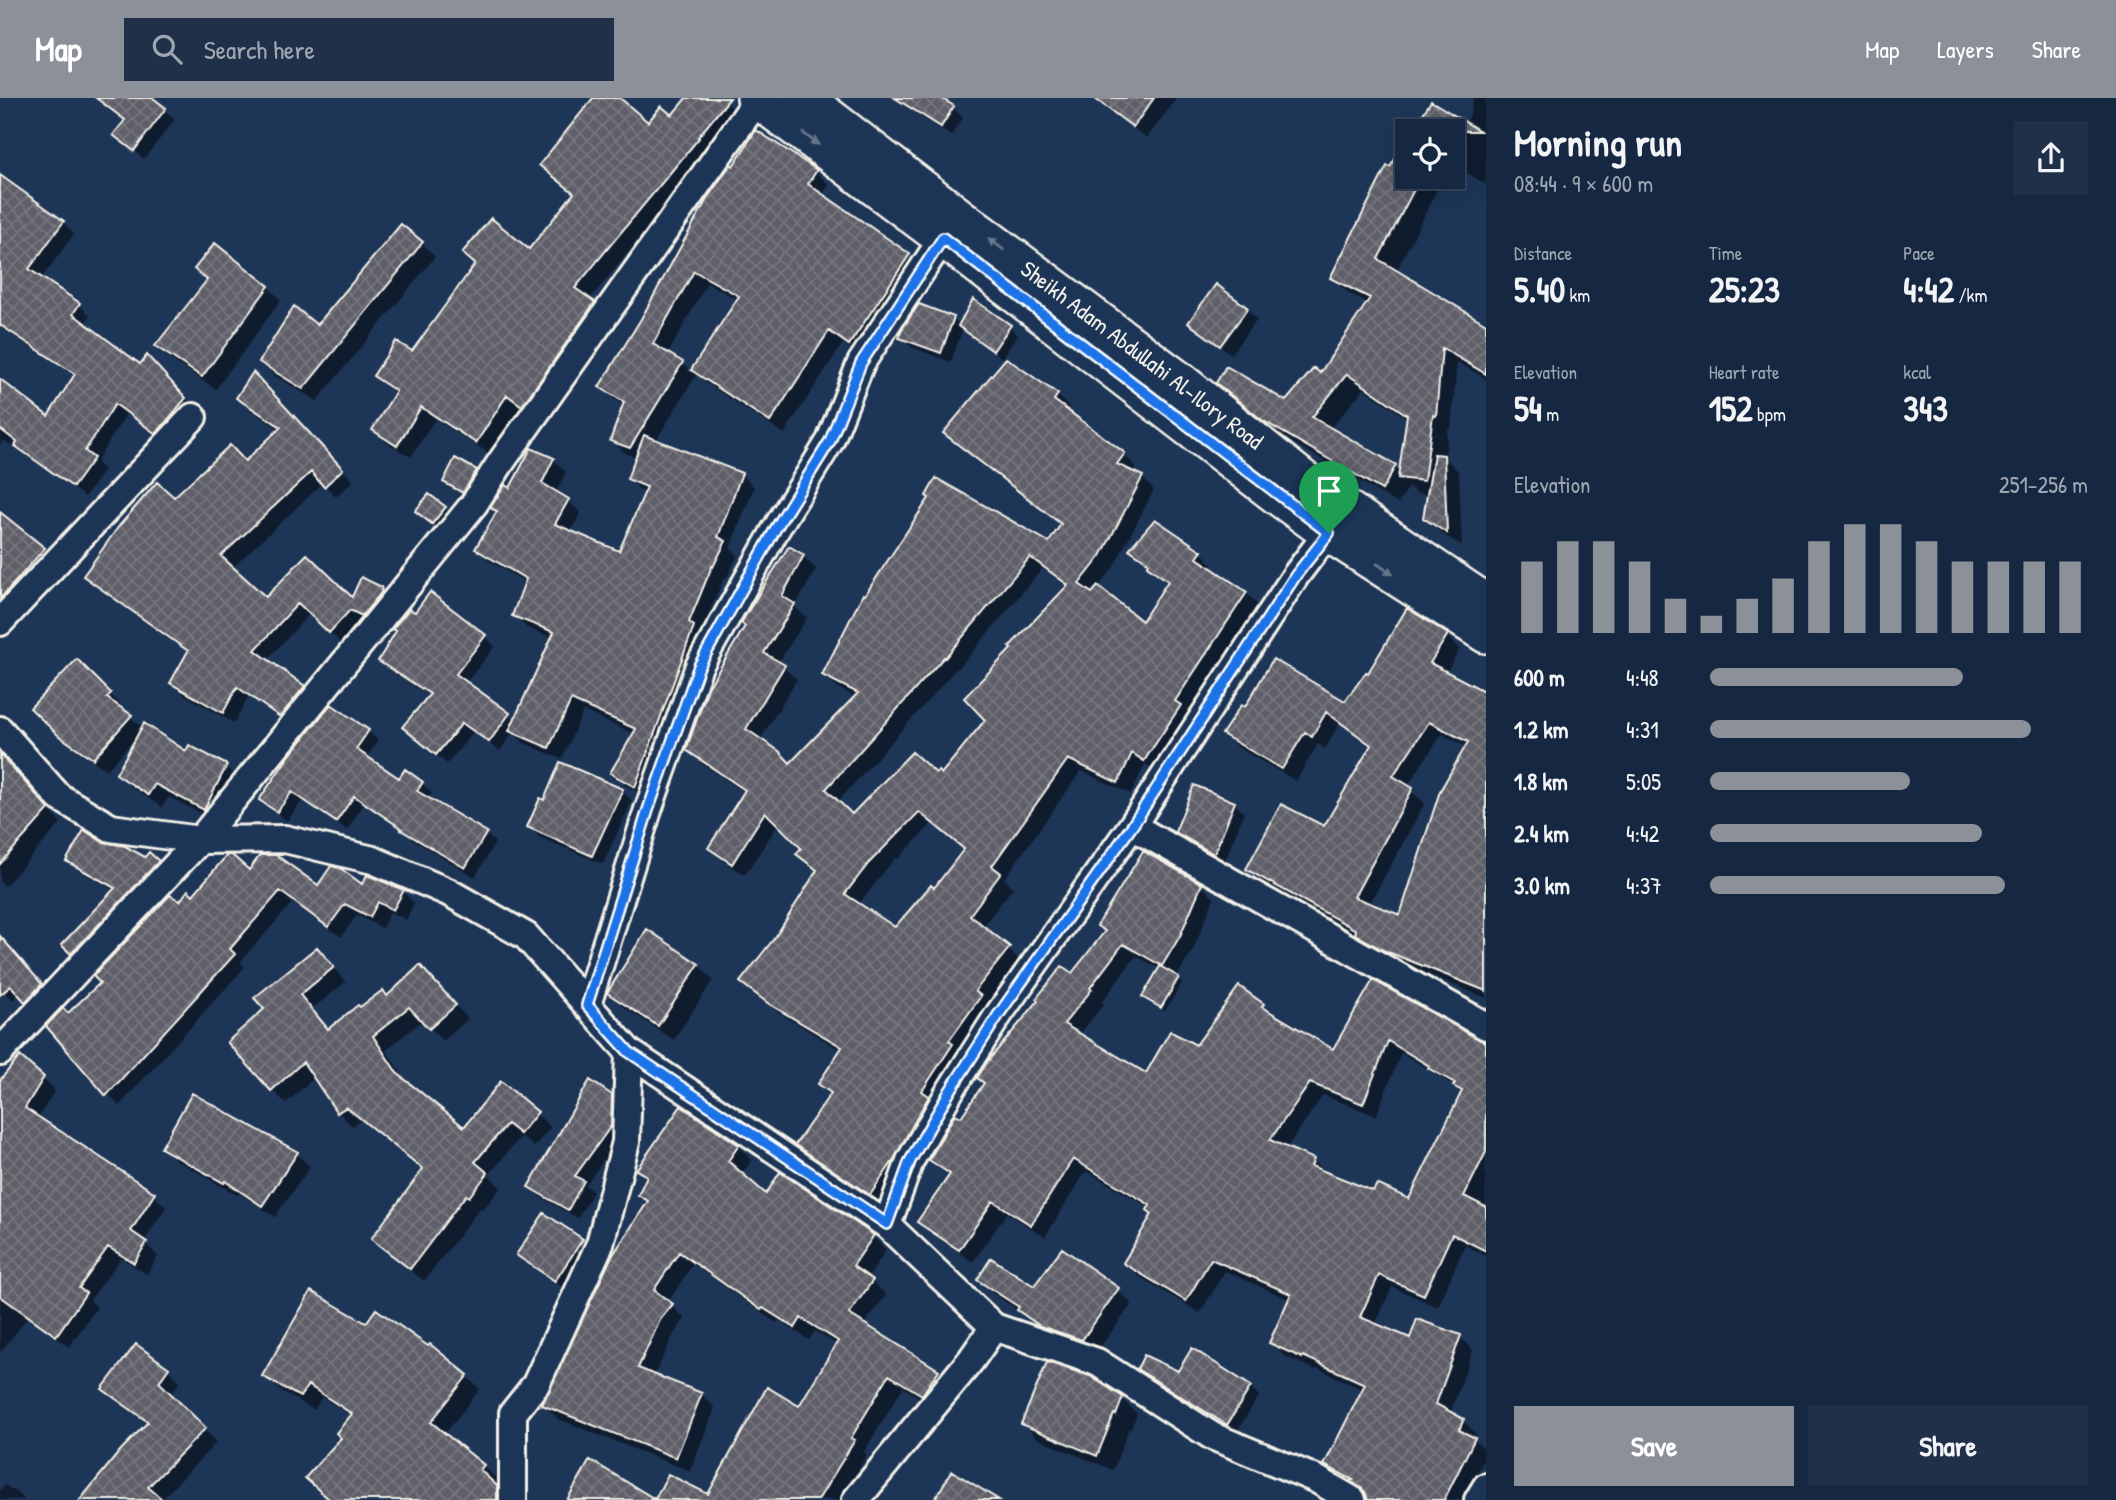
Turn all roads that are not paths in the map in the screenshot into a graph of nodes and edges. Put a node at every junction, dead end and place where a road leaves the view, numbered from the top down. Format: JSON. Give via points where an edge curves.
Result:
{"nodes":[{"id":1,"x":804,"y":98,"type":"edge"},
{"id":2,"x":757,"y":99,"type":"edge"},
{"id":3,"x":943,"y":238,"type":"junction"},
{"id":4,"x":193,"y":417,"type":"dead end"},
{"id":5,"x":1338,"y":521,"type":"junction"},
{"id":6,"x":1486,"y":603,"type":"edge"},
{"id":7,"x":0,"y":622,"type":"edge"},
{"id":8,"x":1486,"y":634,"type":"edge"},
{"id":9,"x":0,"y":730,"type":"edge"},
{"id":10,"x":1132,"y":826,"type":"junction"},
{"id":11,"x":200,"y":840,"type":"junction"},
{"id":12,"x":587,"y":1005,"type":"junction"},
{"id":13,"x":1486,"y":1026,"type":"edge"},
{"id":14,"x":0,"y":1052,"type":"edge"},
{"id":15,"x":629,"y":1052,"type":"junction"},
{"id":16,"x":887,"y":1224,"type":"junction"},
{"id":17,"x":994,"y":1327,"type":"junction"},
{"id":18,"x":1486,"y":1487,"type":"edge"},
{"id":19,"x":513,"y":1500,"type":"edge"},
{"id":20,"x":856,"y":1500,"type":"edge"},
{"id":21,"x":1352,"y":1500,"type":"edge"},
{"id":22,"x":1478,"y":1500,"type":"edge"}],
"edges":[{"from":5,"to":1,"type":"street","name":"Sheikh Adam Abdullahi Al-Ilory Road","one_way":true,"via":[[1305,481],[1176,378]]},
{"from":2,"to":3,"type":"street","name":"Sheikh Adam Abdullahi Al-Ilory Road","one_way":true},
{"from":2,"to":11,"type":"street","via":[[474,504]]},
{"from":3,"to":5,"type":"street","name":"Sheikh Adam Abdullahi Al-Ilory Road"},
{"from":3,"to":12,"type":"street","via":[[861,363],[830,441],[699,666]]},
{"from":4,"to":7,"type":"street"},
{"from":5,"to":6,"type":"street","name":"Sheikh Adam Abdullahi Al-Ilory Road"},
{"from":5,"to":8,"type":"street","name":"Sheikh Adam Abdullahi Al-Ilory Road","one_way":true},
{"from":5,"to":10,"type":"street","via":[[1296,575]]},
{"from":9,"to":11,"type":"street","via":[[59,797],[111,828]]},
{"from":10,"to":13,"type":"street"},
{"from":10,"to":16,"type":"street","via":[[950,1091],[910,1161]]},
{"from":11,"to":12,"type":"street","via":[[285,839],[373,860],[423,881],[526,936]]},
{"from":11,"to":14,"type":"street"},
{"from":12,"to":15,"type":"street"},
{"from":15,"to":16,"type":"street"},
{"from":15,"to":19,"type":"street","via":[[626,1142],[600,1244],[536,1384],[513,1413]]},
{"from":16,"to":17,"type":"street"},
{"from":17,"to":20,"type":"street"},
{"from":17,"to":21,"type":"street","via":[[1097,1363],[1212,1436],[1316,1479]]},
{"from":18,"to":22,"type":"street"}]}
